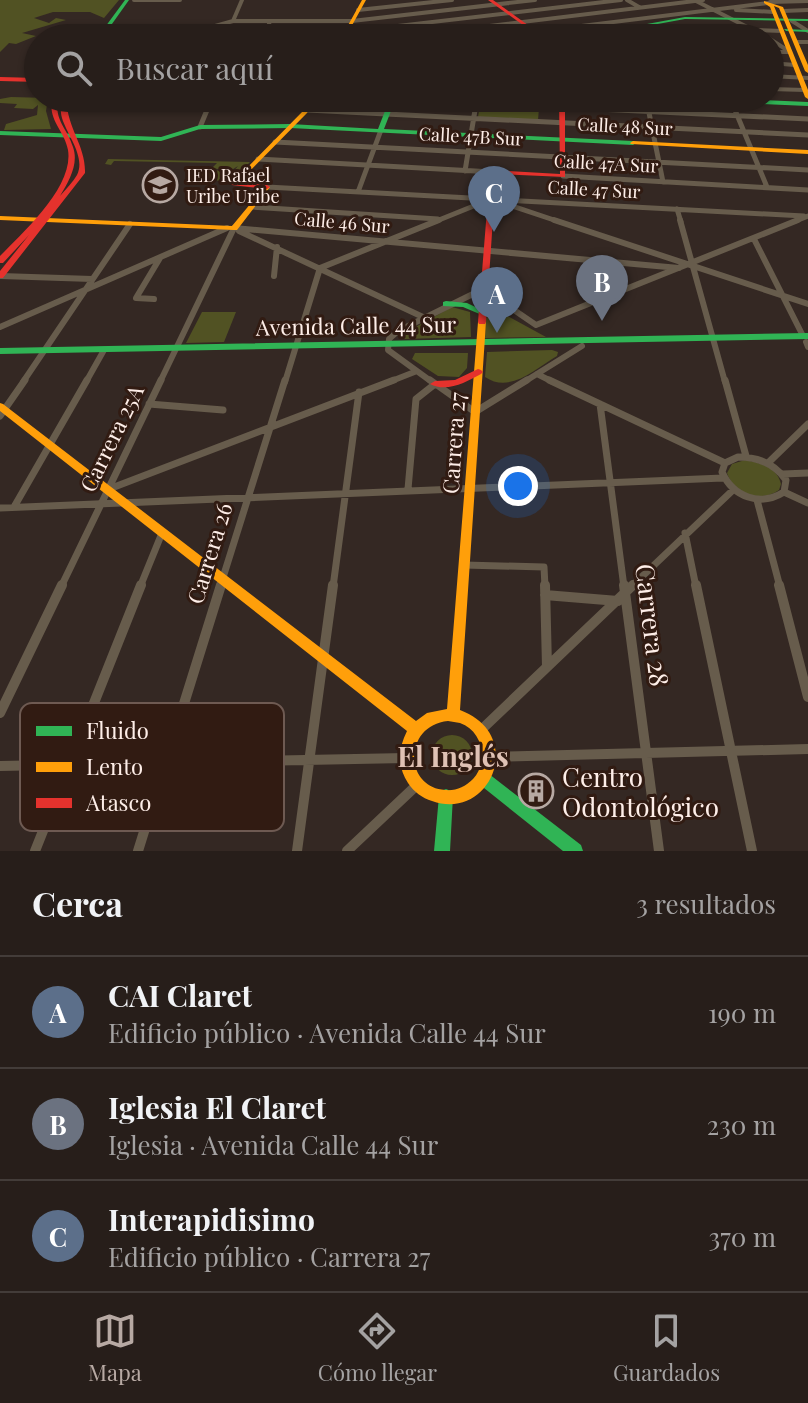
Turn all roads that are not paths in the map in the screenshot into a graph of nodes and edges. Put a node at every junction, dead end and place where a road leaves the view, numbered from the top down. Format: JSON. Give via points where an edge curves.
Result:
{"nodes":[{"id":1,"x":127,"y":0,"type":"edge"},
{"id":2,"x":134,"y":0,"type":"edge"},
{"id":3,"x":180,"y":0,"type":"edge"},
{"id":4,"x":242,"y":0,"type":"edge"},
{"id":5,"x":452,"y":0,"type":"edge"},
{"id":6,"x":535,"y":0,"type":"edge"},
{"id":7,"x":558,"y":0,"type":"edge"},
{"id":8,"x":624,"y":0,"type":"edge"},
{"id":9,"x":696,"y":0,"type":"edge"},
{"id":10,"x":703,"y":0,"type":"edge"},
{"id":11,"x":424,"y":1,"type":"edge"},
{"id":12,"x":808,"y":1,"type":"edge"},
{"id":13,"x":493,"y":2,"type":"edge"},
{"id":14,"x":749,"y":5,"type":"junction"},
{"id":15,"x":568,"y":6,"type":"junction"},
{"id":16,"x":641,"y":8,"type":"junction"},
{"id":17,"x":361,"y":10,"type":"edge"},
{"id":18,"x":808,"y":10,"type":"edge"},
{"id":19,"x":436,"y":11,"type":"junction"},
{"id":20,"x":717,"y":11,"type":"junction"},
{"id":21,"x":508,"y":13,"type":"junction"},
{"id":22,"x":582,"y":15,"type":"junction"},
{"id":23,"x":733,"y":15,"type":"junction"},
{"id":24,"x":372,"y":18,"type":"junction"},
{"id":25,"x":685,"y":18,"type":"junction"},
{"id":26,"x":447,"y":20,"type":"junction"},
{"id":27,"x":233,"y":21,"type":"junction"},
{"id":28,"x":270,"y":21,"type":"junction"},
{"id":29,"x":520,"y":22,"type":"junction"},
{"id":30,"x":666,"y":22,"type":"junction"},
{"id":31,"x":783,"y":23,"type":"edge"},
{"id":32,"x":109,"y":24,"type":"edge"},
{"id":33,"x":117,"y":24,"type":"edge"},
{"id":34,"x":222,"y":24,"type":"edge"},
{"id":35,"x":269,"y":24,"type":"edge"},
{"id":36,"x":378,"y":24,"type":"edge"},
{"id":37,"x":414,"y":24,"type":"edge"},
{"id":38,"x":452,"y":24,"type":"edge"},
{"id":39,"x":505,"y":24,"type":"edge"},
{"id":40,"x":523,"y":24,"type":"edge"},
{"id":41,"x":597,"y":24,"type":"joint"},
{"id":42,"x":656,"y":24,"type":"edge"},
{"id":43,"x":669,"y":24,"type":"edge"},
{"id":44,"x":688,"y":24,"type":"edge"},
{"id":45,"x":747,"y":24,"type":"edge"},
{"id":46,"x":784,"y":25,"type":"edge"},
{"id":47,"x":808,"y":31,"type":"edge"},
{"id":48,"x":784,"y":66,"type":"edge"},
{"id":49,"x":804,"y":70,"type":"edge"},
{"id":50,"x":784,"y":74,"type":"edge"},
{"id":51,"x":0,"y":79,"type":"edge"},
{"id":52,"x":24,"y":80,"type":"edge"},
{"id":53,"x":784,"y":91,"type":"edge"},
{"id":54,"x":807,"y":94,"type":"edge"},
{"id":55,"x":784,"y":102,"type":"edge"},
{"id":56,"x":808,"y":104,"type":"edge"},
{"id":57,"x":52,"y":112,"type":"edge"},
{"id":58,"x":62,"y":112,"type":"edge"},
{"id":59,"x":206,"y":112,"type":"edge"},
{"id":60,"x":305,"y":112,"type":"edge"},
{"id":61,"x":339,"y":112,"type":"edge"},
{"id":62,"x":388,"y":112,"type":"edge"},
{"id":63,"x":475,"y":112,"type":"edge"},
{"id":64,"x":563,"y":112,"type":"edge"},
{"id":65,"x":649,"y":112,"type":"edge"},
{"id":66,"x":667,"y":112,"type":"edge"},
{"id":67,"x":736,"y":112,"type":"edge"},
{"id":68,"x":387,"y":115,"type":"junction"},
{"id":69,"x":738,"y":116,"type":"junction"},
{"id":70,"x":474,"y":119,"type":"junction"},
{"id":71,"x":808,"y":119,"type":"edge"},
{"id":72,"x":564,"y":123,"type":"junction"},
{"id":73,"x":290,"y":126,"type":"junction"},
{"id":74,"x":200,"y":127,"type":"junction"},
{"id":75,"x":653,"y":127,"type":"junction"},
{"id":76,"x":381,"y":130,"type":"junction"},
{"id":77,"x":744,"y":132,"type":"junction"},
{"id":78,"x":0,"y":133,"type":"edge"},
{"id":79,"x":472,"y":134,"type":"junction"},
{"id":80,"x":808,"y":135,"type":"edge"},
{"id":81,"x":72,"y":139,"type":"junction"},
{"id":82,"x":563,"y":139,"type":"junction"},
{"id":83,"x":275,"y":142,"type":"junction"},
{"id":84,"x":656,"y":144,"type":"junction"},
{"id":85,"x":375,"y":147,"type":"junction"},
{"id":86,"x":751,"y":149,"type":"junction"},
{"id":87,"x":469,"y":152,"type":"junction"},
{"id":88,"x":808,"y":152,"type":"edge"},
{"id":89,"x":563,"y":157,"type":"junction"},
{"id":90,"x":258,"y":159,"type":"junction"},
{"id":91,"x":660,"y":162,"type":"junction"},
{"id":92,"x":368,"y":164,"type":"junction"},
{"id":93,"x":759,"y":168,"type":"junction"},
{"id":94,"x":808,"y":170,"type":"edge"},
{"id":95,"x":465,"y":171,"type":"junction"},
{"id":96,"x":493,"y":172,"type":"junction"},
{"id":97,"x":563,"y":176,"type":"junction"},
{"id":98,"x":663,"y":182,"type":"junction"},
{"id":99,"x":267,"y":187,"type":"junction"},
{"id":100,"x":767,"y":187,"type":"junction"},
{"id":101,"x":808,"y":190,"type":"edge"},
{"id":102,"x":358,"y":192,"type":"junction"},
{"id":103,"x":491,"y":199,"type":"junction"},
{"id":104,"x":252,"y":207,"type":"junction"},
{"id":105,"x":677,"y":209,"type":"junction"},
{"id":106,"x":808,"y":216,"type":"edge"},
{"id":107,"x":440,"y":219,"type":"junction"},
{"id":108,"x":2,"y":220,"type":"edge"},
{"id":109,"x":41,"y":220,"type":"junction"},
{"id":110,"x":130,"y":224,"type":"junction"},
{"id":111,"x":230,"y":228,"type":"junction"},
{"id":112,"x":754,"y":239,"type":"junction"},
{"id":113,"x":385,"y":241,"type":"junction"},
{"id":114,"x":277,"y":247,"type":"junction"},
{"id":115,"x":486,"y":251,"type":"junction"},
{"id":116,"x":160,"y":258,"type":"junction"},
{"id":117,"x":0,"y":261,"type":"edge"},
{"id":118,"x":692,"y":264,"type":"junction"},
{"id":119,"x":320,"y":268,"type":"junction"},
{"id":120,"x":681,"y":268,"type":"junction"},
{"id":121,"x":0,"y":276,"type":"edge"},
{"id":122,"x":274,"y":276,"type":"dead end"},
{"id":123,"x":92,"y":279,"type":"junction"},
{"id":124,"x":483,"y":289,"type":"junction"},
{"id":125,"x":85,"y":290,"type":"junction"},
{"id":126,"x":782,"y":295,"type":"junction"},
{"id":127,"x":154,"y":299,"type":"dead end"},
{"id":128,"x":446,"y":304,"type":"junction"},
{"id":129,"x":808,"y":304,"type":"edge"},
{"id":130,"x":482,"y":312,"type":"junction"},
{"id":131,"x":423,"y":317,"type":"junction"},
{"id":132,"x":0,"y":327,"type":"edge"},
{"id":133,"x":714,"y":341,"type":"junction"},
{"id":134,"x":806,"y":341,"type":"edge"},
{"id":135,"x":480,"y":345,"type":"junction"},
{"id":136,"x":582,"y":346,"type":"junction"},
{"id":137,"x":388,"y":347,"type":"junction"},
{"id":138,"x":293,"y":349,"type":"junction"},
{"id":139,"x":175,"y":351,"type":"junction"},
{"id":140,"x":102,"y":352,"type":"junction"},
{"id":141,"x":42,"y":353,"type":"junction"},
{"id":142,"x":0,"y":354,"type":"edge"},
{"id":143,"x":417,"y":371,"type":"junction"},
{"id":144,"x":478,"y":372,"type":"junction"},
{"id":145,"x":537,"y":374,"type":"junction"},
{"id":146,"x":435,"y":384,"type":"junction"},
{"id":147,"x":359,"y":392,"type":"junction"},
{"id":148,"x":149,"y":404,"type":"junction"},
{"id":149,"x":600,"y":404,"type":"junction"},
{"id":150,"x":223,"y":410,"type":"dead end"},
{"id":151,"x":1,"y":411,"type":"edge"},
{"id":152,"x":475,"y":412,"type":"junction"},
{"id":153,"x":808,"y":424,"type":"edge"},
{"id":154,"x":269,"y":427,"type":"junction"},
{"id":155,"x":49,"y":445,"type":"junction"},
{"id":156,"x":746,"y":456,"type":"junction"},
{"id":157,"x":769,"y":462,"type":"junction"},
{"id":158,"x":725,"y":463,"type":"junction"},
{"id":159,"x":808,"y":473,"type":"edge"},
{"id":160,"x":783,"y":474,"type":"junction"},
{"id":161,"x":723,"y":478,"type":"junction"},
{"id":162,"x":611,"y":482,"type":"junction"},
{"id":163,"x":470,"y":487,"type":"junction"},
{"id":164,"x":408,"y":489,"type":"junction"},
{"id":165,"x":108,"y":490,"type":"junction"},
{"id":166,"x":733,"y":490,"type":"junction"},
{"id":167,"x":345,"y":492,"type":"junction"},
{"id":168,"x":784,"y":492,"type":"junction"},
{"id":169,"x":248,"y":496,"type":"junction"},
{"id":170,"x":757,"y":500,"type":"junction"},
{"id":171,"x":123,"y":501,"type":"junction"},
{"id":172,"x":102,"y":502,"type":"junction"},
{"id":173,"x":808,"y":503,"type":"edge"},
{"id":174,"x":14,"y":507,"type":"junction"},
{"id":175,"x":0,"y":508,"type":"edge"},
{"id":176,"x":162,"y":533,"type":"junction"},
{"id":177,"x":685,"y":533,"type":"junction"},
{"id":178,"x":464,"y":565,"type":"junction"},
{"id":179,"x":222,"y":579,"type":"junction"},
{"id":180,"x":627,"y":591,"type":"junction"},
{"id":181,"x":545,"y":595,"type":"junction"},
{"id":182,"x":618,"y":601,"type":"junction"},
{"id":183,"x":323,"y":657,"type":"junction"},
{"id":184,"x":547,"y":667,"type":"junction"},
{"id":185,"x":808,"y":697,"type":"edge"},
{"id":186,"x":95,"y":703,"type":"edge"},
{"id":187,"x":184,"y":703,"type":"edge"},
{"id":188,"x":0,"y":713,"type":"edge"},
{"id":189,"x":453,"y":716,"type":"junction"},
{"id":190,"x":416,"y":729,"type":"junction"},
{"id":191,"x":480,"y":731,"type":"junction"},
{"id":192,"x":730,"y":749,"type":"junction"},
{"id":193,"x":808,"y":749,"type":"edge"},
{"id":194,"x":647,"y":754,"type":"junction"},
{"id":195,"x":491,"y":757,"type":"junction"},
{"id":196,"x":406,"y":758,"type":"junction"},
{"id":197,"x":309,"y":760,"type":"junction"},
{"id":198,"x":284,"y":761,"type":"edge"},
{"id":199,"x":0,"y":766,"type":"edge"},
{"id":200,"x":20,"y":766,"type":"edge"},
{"id":201,"x":484,"y":779,"type":"junction"},
{"id":202,"x":418,"y":784,"type":"junction"},
{"id":203,"x":446,"y":796,"type":"junction"},
{"id":204,"x":43,"y":831,"type":"edge"},
{"id":205,"x":144,"y":831,"type":"edge"},
{"id":206,"x":35,"y":851,"type":"edge"},
{"id":207,"x":138,"y":851,"type":"edge"},
{"id":208,"x":297,"y":851,"type":"edge"},
{"id":209,"x":347,"y":851,"type":"edge"},
{"id":210,"x":442,"y":851,"type":"edge"},
{"id":211,"x":575,"y":851,"type":"edge"},
{"id":212,"x":659,"y":851,"type":"edge"},
{"id":213,"x":752,"y":851,"type":"edge"}],
"edges":[{"from":1,"to":32,"type":"street"},
{"from":2,"to":3,"type":"street"},
{"from":2,"to":33,"type":"street"},
{"from":4,"to":27,"type":"street"},
{"from":5,"to":11,"type":"street"},
{"from":6,"to":13,"type":"street"},
{"from":7,"to":15,"type":"street"},
{"from":8,"to":15,"type":"street"},
{"from":8,"to":16,"type":"street"},
{"from":9,"to":10,"type":"street"},
{"from":9,"to":16,"type":"street"},
{"from":9,"to":20,"type":"street"},
{"from":11,"to":17,"type":"street"},
{"from":11,"to":19,"type":"street"},
{"from":12,"to":31,"type":"street"},
{"from":13,"to":19,"type":"street"},
{"from":13,"to":21,"type":"street"},
{"from":14,"to":20,"type":"street"},
{"from":14,"to":23,"type":"street"},
{"from":14,"to":31,"type":"street"},
{"from":15,"to":21,"type":"street"},
{"from":15,"to":22,"type":"street"},
{"from":16,"to":22,"type":"street"},
{"from":16,"to":30,"type":"street"},
{"from":17,"to":24,"type":"street"},
{"from":17,"to":24,"type":"street"},
{"from":17,"to":28,"type":"street"},
{"from":18,"to":31,"type":"street"},
{"from":19,"to":24,"type":"street"},
{"from":19,"to":26,"type":"street"},
{"from":20,"to":23,"type":"street"},
{"from":20,"to":23,"type":"street"},
{"from":20,"to":25,"type":"street"},
{"from":20,"to":30,"type":"street"},
{"from":21,"to":26,"type":"street"},
{"from":21,"to":29,"type":"street"},
{"from":22,"to":29,"type":"street"},
{"from":22,"to":41,"type":"street"},
{"from":23,"to":25,"type":"street"},
{"from":23,"to":31,"type":"street"},
{"from":23,"to":45,"type":"street"},
{"from":24,"to":36,"type":"street"},
{"from":25,"to":30,"type":"street"},
{"from":26,"to":37,"type":"street"},
{"from":26,"to":38,"type":"street"},
{"from":27,"to":28,"type":"street"},
{"from":27,"to":34,"type":"street"},
{"from":28,"to":35,"type":"street"},
{"from":29,"to":39,"type":"street"},
{"from":29,"to":40,"type":"street"},
{"from":30,"to":41,"type":"street"},
{"from":30,"to":42,"type":"street"},
{"from":30,"to":43,"type":"street"},
{"from":30,"to":44,"type":"street"},
{"from":31,"to":47,"type":"street"},
{"from":46,"to":49,"type":"street"},
{"from":48,"to":49,"type":"street"},
{"from":49,"to":50,"type":"street"},
{"from":49,"to":54,"type":"street"},
{"from":51,"to":52,"type":"street"},
{"from":53,"to":54,"type":"street"},
{"from":55,"to":56,"type":"street"},
{"from":57,"to":81,"type":"street"},
{"from":58,"to":81,"type":"street"},
{"from":59,"to":74,"type":"street"},
{"from":60,"to":73,"type":"street"},
{"from":61,"to":68,"type":"street"},
{"from":62,"to":68,"type":"street"},
{"from":63,"to":70,"type":"street"},
{"from":64,"to":72,"type":"street"},
{"from":65,"to":75,"type":"street"},
{"from":66,"to":69,"type":"street"},
{"from":67,"to":69,"type":"street"},
{"from":68,"to":70,"type":"street"},
{"from":68,"to":76,"type":"street"},
{"from":69,"to":71,"type":"street"},
{"from":69,"to":77,"type":"street"},
{"from":70,"to":72,"type":"street"},
{"from":70,"to":79,"type":"street"},
{"from":72,"to":75,"type":"street"},
{"from":72,"to":82,"type":"street"},
{"from":73,"to":74,"type":"street","name":"Calle 48 Sur"},
{"from":73,"to":76,"type":"street","name":"Calle 48 Sur"},
{"from":73,"to":83,"type":"street"},
{"from":74,"to":81,"type":"street","name":"Calle 48 Sur","via":[[167,139]]},
{"from":75,"to":77,"type":"street"},
{"from":75,"to":84,"type":"street"},
{"from":76,"to":79,"type":"street","name":"Calle 48 Sur"},
{"from":76,"to":85,"type":"street"},
{"from":77,"to":80,"type":"street"},
{"from":77,"to":86,"type":"street"},
{"from":78,"to":81,"type":"street"},
{"from":79,"to":82,"type":"street","name":"Calle 48 Sur"},
{"from":79,"to":87,"type":"street"},
{"from":81,"to":109,"type":"street","via":[[70,175]]},
{"from":81,"to":109,"type":"street","via":[[85,156],[82,173]]},
{"from":82,"to":84,"type":"street","name":"Calle 48 Sur"},
{"from":82,"to":89,"type":"street"},
{"from":83,"to":85,"type":"street","name":"Calle 47B Sur"},
{"from":83,"to":90,"type":"street"},
{"from":84,"to":86,"type":"street","name":"Calle 48 Sur"},
{"from":84,"to":91,"type":"street"},
{"from":85,"to":87,"type":"street","name":"Calle 47B Sur"},
{"from":85,"to":92,"type":"street"},
{"from":86,"to":88,"type":"street","name":"Calle 48 Sur"},
{"from":86,"to":93,"type":"street"},
{"from":87,"to":89,"type":"street","name":"Calle 47B Sur"},
{"from":87,"to":95,"type":"street"},
{"from":89,"to":91,"type":"street","name":"Calle 47B Sur"},
{"from":89,"to":97,"type":"street"},
{"from":90,"to":92,"type":"street","name":"Calle 47A Sur"},
{"from":90,"to":99,"type":"street","name":"Calle 47 Sur","via":[[234,184]]},
{"from":91,"to":93,"type":"street","name":"Calle 47B Sur"},
{"from":91,"to":98,"type":"street"},
{"from":92,"to":95,"type":"street","name":"Calle 47A Sur"},
{"from":92,"to":102,"type":"street"},
{"from":93,"to":94,"type":"street","name":"Calle 47B Sur"},
{"from":93,"to":100,"type":"street"},
{"from":95,"to":96,"type":"street","name":"Calle 47A Sur"},
{"from":96,"to":97,"type":"street","name":"Calle 47A Sur"},
{"from":96,"to":103,"type":"street","name":"Carrera 27"},
{"from":97,"to":98,"type":"street","name":"Calle 47A Sur"},
{"from":98,"to":100,"type":"street","name":"Calle 47A Sur"},
{"from":99,"to":102,"type":"street","name":"Calle 47 Sur"},
{"from":99,"to":104,"type":"street","name":"Carrera 25A"},
{"from":100,"to":101,"type":"street","name":"Calle 47A Sur"},
{"from":102,"to":103,"type":"street","name":"Calle 47 Sur"},
{"from":103,"to":105,"type":"street","name":"Calle 47 Sur"},
{"from":103,"to":107,"type":"street"},
{"from":103,"to":115,"type":"street","name":"Carrera 27"},
{"from":103,"to":118,"type":"street"},
{"from":104,"to":107,"type":"street"},
{"from":104,"to":111,"type":"street","name":"Carrera 25A"},
{"from":105,"to":106,"type":"street","name":"Calle 47 Sur"},
{"from":105,"to":118,"type":"street"},
{"from":106,"to":112,"type":"street"},
{"from":107,"to":113,"type":"street"},
{"from":108,"to":109,"type":"street","name":"Calle 46 Sur"},
{"from":109,"to":110,"type":"street","name":"Calle 46 Sur"},
{"from":109,"to":117,"type":"street"},
{"from":109,"to":121,"type":"street"},
{"from":110,"to":111,"type":"street","name":"Calle 46 Sur"},
{"from":110,"to":123,"type":"street"},
{"from":111,"to":113,"type":"street","name":"Calle 46 Sur"},
{"from":111,"to":114,"type":"street"},
{"from":111,"to":116,"type":"street"},
{"from":111,"to":139,"type":"street","name":"Carrera 25A"},
{"from":112,"to":118,"type":"street"},
{"from":112,"to":126,"type":"street"},
{"from":113,"to":115,"type":"street","name":"Calle 46 Sur"},
{"from":113,"to":119,"type":"street"},
{"from":114,"to":119,"type":"street"},
{"from":114,"to":122,"type":"street"},
{"from":115,"to":120,"type":"street","name":"Calle 46 Sur"},
{"from":115,"to":124,"type":"street","name":"Carrera 27"},
{"from":116,"to":125,"type":"street"},
{"from":116,"to":127,"type":"street","via":[[136,298]]},
{"from":118,"to":120,"type":"street"},
{"from":118,"to":126,"type":"street"},
{"from":118,"to":133,"type":"street"},
{"from":119,"to":131,"type":"street"},
{"from":119,"to":138,"type":"street","name":"Carrera 26"},
{"from":120,"to":124,"type":"street","via":[[536,325]]},
{"from":121,"to":123,"type":"street"},
{"from":123,"to":125,"type":"street"},
{"from":124,"to":128,"type":"street"},
{"from":124,"to":130,"type":"street","name":"Carrera 27"},
{"from":125,"to":132,"type":"street"},
{"from":125,"to":141,"type":"street"},
{"from":126,"to":129,"type":"street"},
{"from":126,"to":134,"type":"street"},
{"from":128,"to":130,"type":"street"},
{"from":128,"to":131,"type":"street"},
{"from":130,"to":135,"type":"street","name":"Carrera 27"},
{"from":131,"to":137,"type":"street","via":[[393,334]]},
{"from":133,"to":134,"type":"street","name":"Avenida Calle 44 Sur"},
{"from":133,"to":135,"type":"street","name":"Avenida Calle 44 Sur"},
{"from":133,"to":136,"type":"street","name":"Avenida Calle 44 Sur"},
{"from":133,"to":156,"type":"street"},
{"from":135,"to":136,"type":"street","name":"Avenida Calle 44 Sur"},
{"from":135,"to":137,"type":"street","name":"Avenida Calle 44 Sur"},
{"from":135,"to":144,"type":"street","name":"Carrera 27"},
{"from":136,"to":145,"type":"street"},
{"from":137,"to":138,"type":"street","name":"Avenida Calle 44 Sur"},
{"from":137,"to":143,"type":"street"},
{"from":138,"to":139,"type":"street","name":"Avenida Calle 44 Sur"},
{"from":138,"to":154,"type":"street","name":"Carrera 26"},
{"from":139,"to":140,"type":"street","name":"Avenida Calle 44 Sur"},
{"from":139,"to":148,"type":"street","name":"Carrera 25A"},
{"from":140,"to":141,"type":"street","name":"Avenida Calle 44 Sur"},
{"from":140,"to":155,"type":"street"},
{"from":141,"to":142,"type":"street","name":"Avenida Calle 44 Sur"},
{"from":141,"to":151,"type":"street"},
{"from":143,"to":146,"type":"street"},
{"from":143,"to":147,"type":"street"},
{"from":144,"to":146,"type":"street","via":[[457,383]]},
{"from":144,"to":152,"type":"street","name":"Carrera 27"},
{"from":145,"to":149,"type":"street"},
{"from":145,"to":152,"type":"street"},
{"from":146,"to":152,"type":"street"},
{"from":146,"to":164,"type":"street","via":[[416,399]]},
{"from":147,"to":154,"type":"street"},
{"from":147,"to":167,"type":"street"},
{"from":148,"to":150,"type":"street"},
{"from":148,"to":165,"type":"street","name":"Carrera 25A"},
{"from":149,"to":158,"type":"street"},
{"from":149,"to":162,"type":"street","name":"Carrera 28"},
{"from":151,"to":155,"type":"street"},
{"from":152,"to":163,"type":"street","name":"Carrera 27"},
{"from":153,"to":157,"type":"street"},
{"from":154,"to":165,"type":"street"},
{"from":154,"to":169,"type":"street","name":"Carrera 26"},
{"from":155,"to":165,"type":"street"},
{"from":155,"to":174,"type":"street"},
{"from":156,"to":157,"type":"street"},
{"from":156,"to":158,"type":"street"},
{"from":157,"to":160,"type":"street"},
{"from":158,"to":161,"type":"street"},
{"from":159,"to":160,"type":"street"},
{"from":160,"to":168,"type":"street"},
{"from":161,"to":162,"type":"street"},
{"from":161,"to":166,"type":"street"},
{"from":162,"to":163,"type":"street"},
{"from":162,"to":180,"type":"street","name":"Carrera 28"},
{"from":163,"to":164,"type":"street"},
{"from":163,"to":178,"type":"street","name":"Carrera 27"},
{"from":164,"to":167,"type":"street"},
{"from":165,"to":171,"type":"street"},
{"from":165,"to":172,"type":"street","name":"Carrera 25A"},
{"from":166,"to":170,"type":"street"},
{"from":166,"to":177,"type":"street"},
{"from":167,"to":169,"type":"street"},
{"from":167,"to":183,"type":"street"},
{"from":168,"to":170,"type":"street"},
{"from":168,"to":173,"type":"street"},
{"from":169,"to":171,"type":"street"},
{"from":169,"to":179,"type":"street","name":"Carrera 26"},
{"from":170,"to":185,"type":"street"},
{"from":171,"to":172,"type":"street"},
{"from":171,"to":176,"type":"street"},
{"from":172,"to":174,"type":"street"},
{"from":172,"to":188,"type":"street","name":"Carrera 25A"},
{"from":174,"to":175,"type":"street"},
{"from":176,"to":179,"type":"street"},
{"from":176,"to":186,"type":"street"},
{"from":177,"to":180,"type":"street"},
{"from":177,"to":192,"type":"street"},
{"from":178,"to":181,"type":"street","via":[[544,567]]},
{"from":178,"to":189,"type":"street","name":"Carrera 27"},
{"from":179,"to":183,"type":"street"},
{"from":179,"to":187,"type":"street","name":"Carrera 26"},
{"from":180,"to":182,"type":"street"},
{"from":180,"to":194,"type":"street","name":"Carrera 28"},
{"from":181,"to":182,"type":"street"},
{"from":181,"to":184,"type":"street"},
{"from":182,"to":184,"type":"street"},
{"from":183,"to":190,"type":"street"},
{"from":183,"to":197,"type":"street"},
{"from":184,"to":191,"type":"street"},
{"from":189,"to":190,"type":"street","via":[[433,718]]},
{"from":189,"to":191,"type":"street"},
{"from":190,"to":196,"type":"street"},
{"from":191,"to":195,"type":"street"},
{"from":192,"to":193,"type":"street"},
{"from":192,"to":194,"type":"street"},
{"from":192,"to":213,"type":"street"},
{"from":194,"to":195,"type":"street"},
{"from":194,"to":212,"type":"street","name":"Carrera 28"},
{"from":195,"to":201,"type":"street"},
{"from":196,"to":197,"type":"street"},
{"from":196,"to":202,"type":"street"},
{"from":197,"to":198,"type":"street"},
{"from":197,"to":208,"type":"street"},
{"from":199,"to":200,"type":"street"},
{"from":201,"to":203,"type":"street","via":[[474,789]]},
{"from":201,"to":211,"type":"street"},
{"from":202,"to":203,"type":"street"},
{"from":202,"to":209,"type":"street"},
{"from":203,"to":210,"type":"street"},
{"from":204,"to":206,"type":"street"},
{"from":205,"to":207,"type":"street","name":"Carrera 26"}]}
